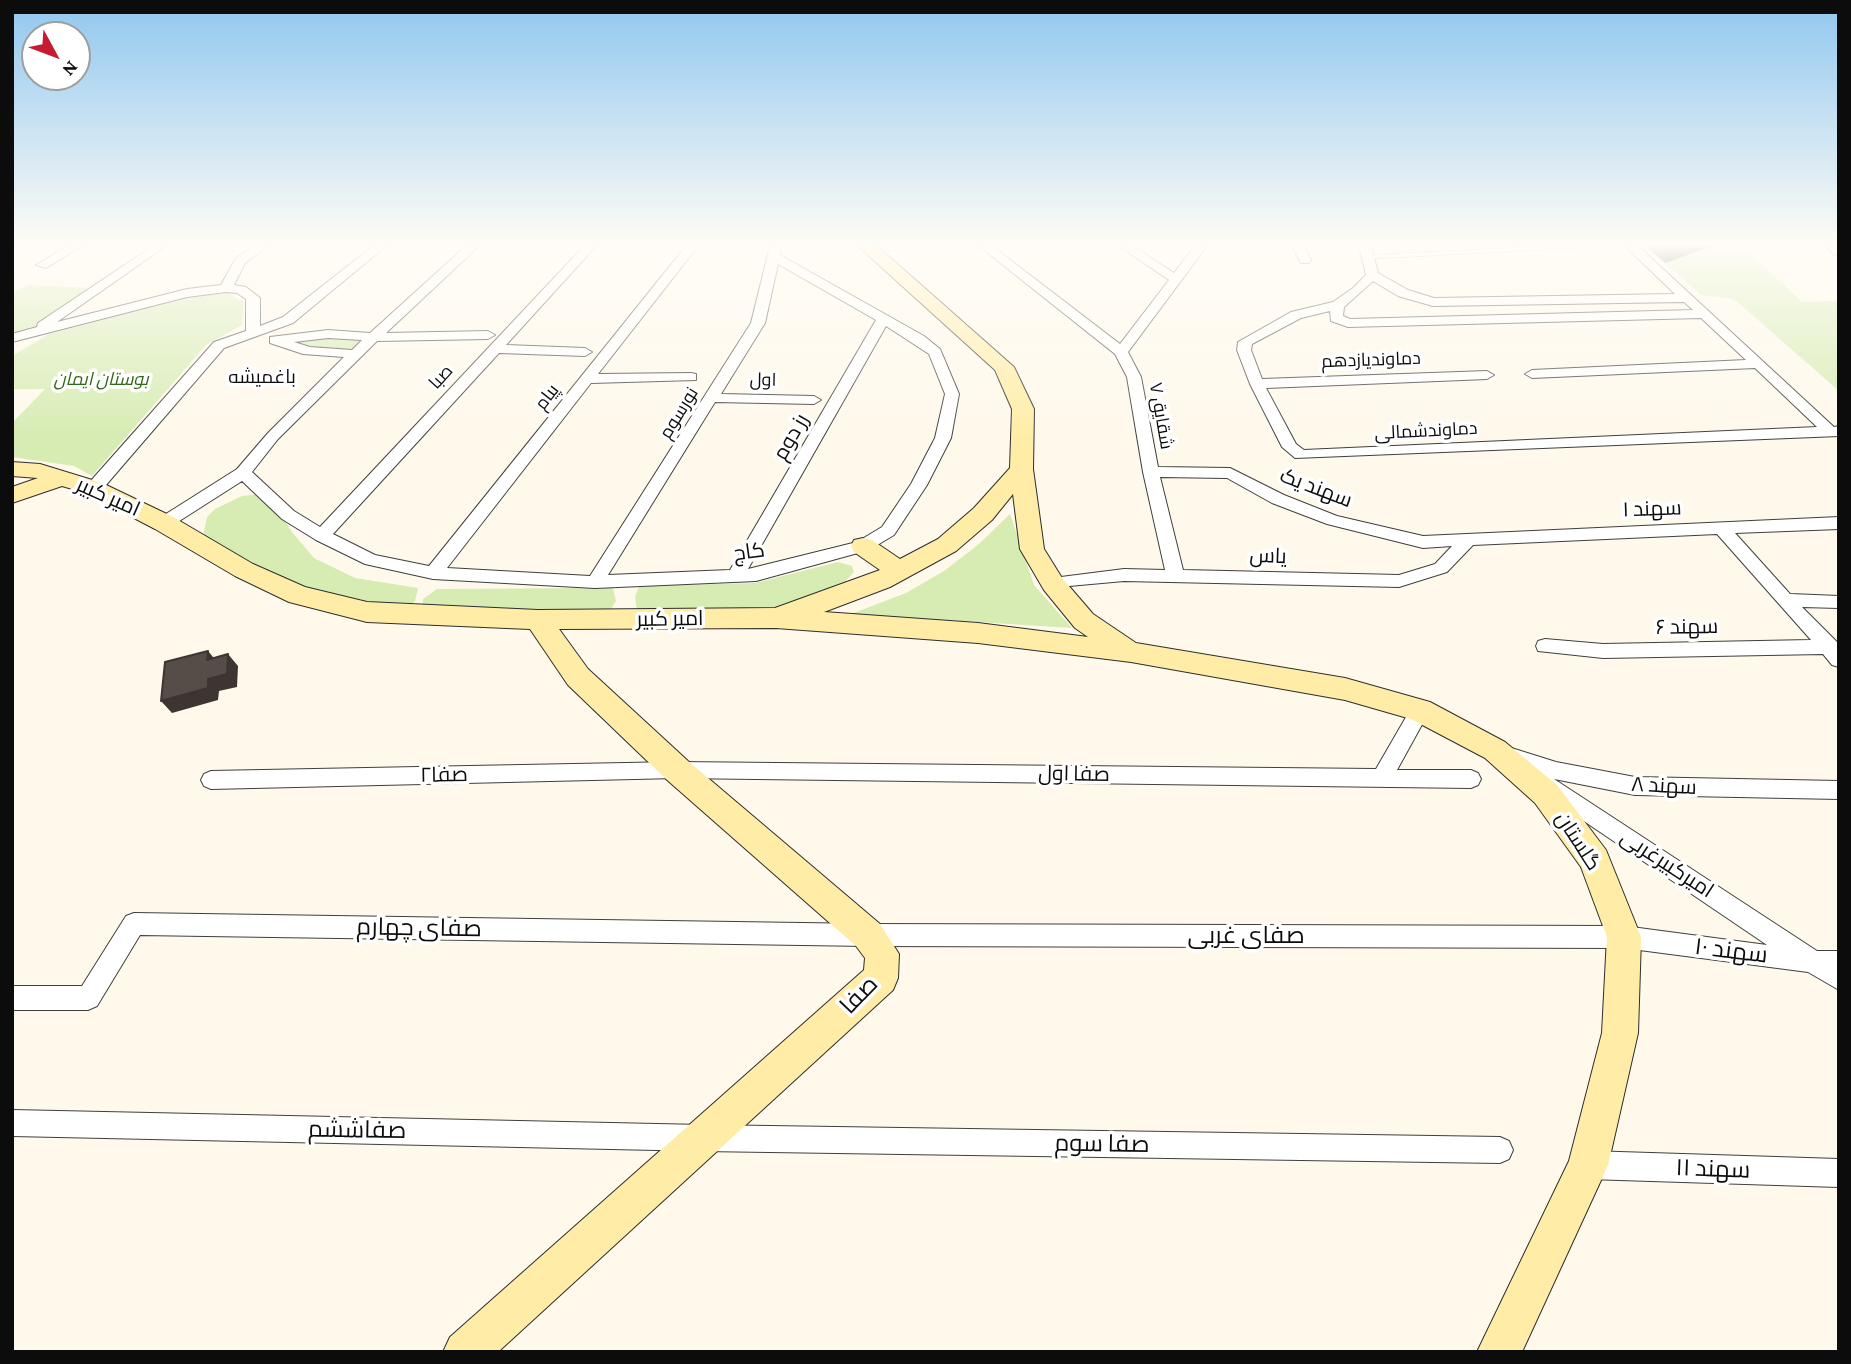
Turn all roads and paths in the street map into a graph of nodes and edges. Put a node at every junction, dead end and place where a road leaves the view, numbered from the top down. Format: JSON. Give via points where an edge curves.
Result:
{"nodes":[{"id":1,"x":67,"y":310,"type":"edge"},
{"id":2,"x":124,"y":310,"type":"edge"},
{"id":3,"x":253,"y":310,"type":"edge"},
{"id":4,"x":301,"y":310,"type":"edge"},
{"id":5,"x":403,"y":310,"type":"edge"},
{"id":6,"x":524,"y":310,"type":"edge"},
{"id":7,"x":640,"y":310,"type":"edge"},
{"id":8,"x":761,"y":310,"type":"edge"},
{"id":9,"x":868,"y":310,"type":"edge"},
{"id":10,"x":939,"y":310,"type":"edge"},
{"id":11,"x":1067,"y":310,"type":"edge"},
{"id":12,"x":1151,"y":310,"type":"edge"},
{"id":13,"x":1318,"y":310,"type":"edge"},
{"id":14,"x":1337,"y":310,"type":"edge"},
{"id":15,"x":1701,"y":310,"type":"edge"},
{"id":16,"x":1705,"y":314,"type":"junction"},
{"id":17,"x":883,"y":319,"type":"junction"},
{"id":18,"x":253,"y":333,"type":"junction"},
{"id":19,"x":31,"y":334,"type":"junction"},
{"id":20,"x":373,"y":337,"type":"junction"},
{"id":21,"x":12,"y":338,"type":"edge"},
{"id":22,"x":275,"y":340,"type":"junction"},
{"id":23,"x":490,"y":342,"type":"junction"},
{"id":24,"x":12,"y":346,"type":"edge"},
{"id":25,"x":585,"y":352,"type":"dead end"},
{"id":26,"x":1121,"y":352,"type":"junction"},
{"id":27,"x":356,"y":354,"type":"junction"},
{"id":28,"x":1759,"y":364,"type":"junction"},
{"id":29,"x":1532,"y":373,"type":"dead end"},
{"id":30,"x":1487,"y":374,"type":"dead end"},
{"id":31,"x":691,"y":377,"type":"dead end"},
{"id":32,"x":585,"y":379,"type":"junction"},
{"id":33,"x":1257,"y":384,"type":"junction"},
{"id":34,"x":711,"y":398,"type":"junction"},
{"id":35,"x":814,"y":400,"type":"dead end"},
{"id":36,"x":1833,"y":430,"type":"edge"},
{"id":37,"x":12,"y":469,"type":"edge"},
{"id":38,"x":1021,"y":469,"type":"junction"},
{"id":39,"x":243,"y":472,"type":"junction"},
{"id":40,"x":1151,"y":472,"type":"junction"},
{"id":41,"x":62,"y":478,"type":"junction"},
{"id":42,"x":94,"y":488,"type":"junction"},
{"id":43,"x":12,"y":495,"type":"edge"},
{"id":44,"x":164,"y":523,"type":"junction"},
{"id":45,"x":1839,"y":523,"type":"edge"},
{"id":46,"x":1722,"y":530,"type":"junction"},
{"id":47,"x":322,"y":536,"type":"junction"},
{"id":48,"x":1468,"y":541,"type":"junction"},
{"id":49,"x":863,"y":546,"type":"junction"},
{"id":50,"x":899,"y":572,"type":"junction"},
{"id":51,"x":433,"y":573,"type":"junction"},
{"id":52,"x":1175,"y":575,"type":"junction"},
{"id":53,"x":735,"y":576,"type":"junction"},
{"id":54,"x":595,"y":582,"type":"junction"},
{"id":55,"x":1053,"y":584,"type":"junction"},
{"id":56,"x":1789,"y":600,"type":"junction"},
{"id":57,"x":1839,"y":602,"type":"edge"},
{"id":58,"x":775,"y":618,"type":"junction"},
{"id":59,"x":538,"y":620,"type":"junction"},
{"id":60,"x":1545,"y":646,"type":"dead end"},
{"id":61,"x":1131,"y":652,"type":"junction"},
{"id":62,"x":1834,"y":654,"type":"edge"},
{"id":63,"x":1420,"y":710,"type":"junction"},
{"id":64,"x":1494,"y":750,"type":"junction"},
{"id":65,"x":677,"y":769,"type":"junction"},
{"id":66,"x":1382,"y":778,"type":"junction"},
{"id":67,"x":1471,"y":779,"type":"dead end"},
{"id":68,"x":211,"y":780,"type":"dead end"},
{"id":69,"x":1839,"y":790,"type":"edge"},
{"id":70,"x":868,"y":935,"type":"junction"},
{"id":71,"x":1624,"y":937,"type":"junction"},
{"id":72,"x":1827,"y":962,"type":"edge"},
{"id":73,"x":1839,"y":979,"type":"edge"},
{"id":74,"x":12,"y":998,"type":"edge"},
{"id":75,"x":12,"y":1123,"type":"edge"},
{"id":76,"x":703,"y":1138,"type":"junction"},
{"id":77,"x":1500,"y":1150,"type":"dead end"},
{"id":78,"x":1588,"y":1165,"type":"junction"},
{"id":79,"x":1839,"y":1173,"type":"edge"},
{"id":80,"x":465,"y":1352,"type":"edge"},
{"id":81,"x":1499,"y":1352,"type":"edge"}],
"edges":[{"from":1,"to":19,"type":"street"},
{"from":2,"to":19,"type":"street"},
{"from":3,"to":18,"type":"street"},
{"from":4,"to":18,"type":"street","via":[[288,320]]},
{"from":5,"to":20,"type":"street"},
{"from":6,"to":23,"type":"street","name":"صبا"},
{"from":7,"to":32,"type":"street","name":"پیام"},
{"from":8,"to":34,"type":"street","name":"نورسوم","via":[[758,323]]},
{"from":9,"to":17,"type":"street","name":"کاج"},
{"from":10,"to":38,"type":"main road","via":[[1004,367],[1023,409]]},
{"from":11,"to":26,"type":"street","name":"شقایق ۷"},
{"from":12,"to":26,"type":"street"},
{"from":13,"to":33,"type":"street","name":"دماوندشمالی","via":[[1296,315],[1245,342]]},
{"from":14,"to":16,"type":"street","via":[[1336,318],[1348,323]]},
{"from":15,"to":16,"type":"street"},
{"from":16,"to":28,"type":"street"},
{"from":17,"to":49,"type":"street","name":"کاج","via":[[935,352],[952,394],[943,438],[919,485],[888,531]]},
{"from":17,"to":53,"type":"street","name":"رز دوم"},
{"from":18,"to":22,"type":"street"},
{"from":18,"to":42,"type":"street","via":[[219,345]]},
{"from":19,"to":21,"type":"street"},
{"from":19,"to":24,"type":"street"},
{"from":20,"to":22,"type":"street","via":[[328,334]]},
{"from":20,"to":23,"type":"street"},
{"from":20,"to":27,"type":"street"},
{"from":22,"to":27,"type":"street","via":[[308,351]]},
{"from":23,"to":25,"type":"street"},
{"from":23,"to":47,"type":"street","name":"صبا"},
{"from":26,"to":40,"type":"street","name":"شقایق ۷","via":[[1134,377]]},
{"from":27,"to":39,"type":"street"},
{"from":28,"to":29,"type":"street"},
{"from":28,"to":36,"type":"street"},
{"from":30,"to":33,"type":"street","name":"دماوندیازدهم"},
{"from":31,"to":32,"type":"street"},
{"from":32,"to":51,"type":"street","name":"پیام"},
{"from":33,"to":36,"type":"street","name":"دماوندشمالی","via":[[1290,447],[1306,456]]},
{"from":34,"to":35,"type":"street","name":"اول"},
{"from":34,"to":54,"type":"street","name":"نورسوم"},
{"from":37,"to":41,"type":"main road","name":"امیر کبیر"},
{"from":38,"to":50,"type":"main road","name":"امیر کبیر","via":[[983,514],[947,545]]},
{"from":38,"to":55,"type":"main road","via":[[1032,549]]},
{"from":39,"to":44,"type":"street"},
{"from":39,"to":47,"type":"street","name":"کاج","via":[[288,515]]},
{"from":40,"to":48,"type":"street","name":"سهند یک","via":[[1230,473],[1278,499],[1333,520],[1423,542]]},
{"from":40,"to":52,"type":"street","name":"شقایق ۷"},
{"from":41,"to":42,"type":"main road","name":"امیر کبیر"},
{"from":41,"to":43,"type":"main road"},
{"from":42,"to":44,"type":"main road","name":"امیر کبیر"},
{"from":44,"to":59,"type":"main road","name":"امیر کبیر","via":[[244,570],[298,595],[367,612]]},
{"from":45,"to":46,"type":"street","name":"سهند ۱"},
{"from":46,"to":48,"type":"street","name":"سهند ۱"},
{"from":46,"to":56,"type":"street"},
{"from":47,"to":51,"type":"street","name":"کاج","via":[[371,560]]},
{"from":48,"to":52,"type":"street","name":"یاس","via":[[1441,568],[1399,581]]},
{"from":49,"to":50,"type":"main road"},
{"from":49,"to":53,"type":"street","name":"کاج","via":[[756,575]]},
{"from":50,"to":58,"type":"main road","name":"امیر کبیر"},
{"from":51,"to":54,"type":"street","name":"کاج"},
{"from":52,"to":55,"type":"street","name":"یاس","via":[[1113,575]]},
{"from":53,"to":54,"type":"street","name":"کاج"},
{"from":55,"to":61,"type":"main road","via":[[1084,621]]},
{"from":56,"to":57,"type":"street"},
{"from":56,"to":62,"type":"street"},
{"from":58,"to":59,"type":"main road","name":"امیر کبیر"},
{"from":58,"to":61,"type":"main road","name":"گلستان"},
{"from":59,"to":65,"type":"main road","name":"صفا","via":[[578,677]]},
{"from":60,"to":62,"type":"street","name":"سهند ۶"},
{"from":61,"to":63,"type":"main road","name":"گلستان","via":[[1345,689]]},
{"from":63,"to":64,"type":"main road","name":"گلستان"},
{"from":63,"to":66,"type":"street"},
{"from":64,"to":69,"type":"street","name":"سهند ۸","via":[[1556,771],[1635,786]]},
{"from":64,"to":71,"type":"main road","name":"گلستان","via":[[1546,794],[1595,860]]},
{"from":64,"to":72,"type":"street","name":"امیرکبیرغربی"},
{"from":65,"to":66,"type":"street","name":"صفا اول"},
{"from":65,"to":68,"type":"street","name":"صفا۲"},
{"from":65,"to":70,"type":"main road","name":"صفا"},
{"from":66,"to":67,"type":"street","name":"صفا اول"},
{"from":70,"to":71,"type":"street","name":"صفای غربی"},
{"from":70,"to":74,"type":"street","name":"صفای چهارم","via":[[134,924],[88,998]]},
{"from":70,"to":76,"type":"main road","name":"صفا","via":[[882,954],[881,978]]},
{"from":71,"to":72,"type":"street","name":"سهند ۱۰"},
{"from":71,"to":78,"type":"main road","name":"گلستان","via":[[1620,1033]]},
{"from":72,"to":73,"type":"street","name":"امیرکبیرغربی"},
{"from":75,"to":76,"type":"street","name":"صفاششم"},
{"from":76,"to":77,"type":"street","name":"صفا سوم"},
{"from":76,"to":80,"type":"main road","name":"صفا"},
{"from":78,"to":79,"type":"street","name":"سهند ۱۱"},
{"from":78,"to":81,"type":"main road","name":"گلستان"}]}
